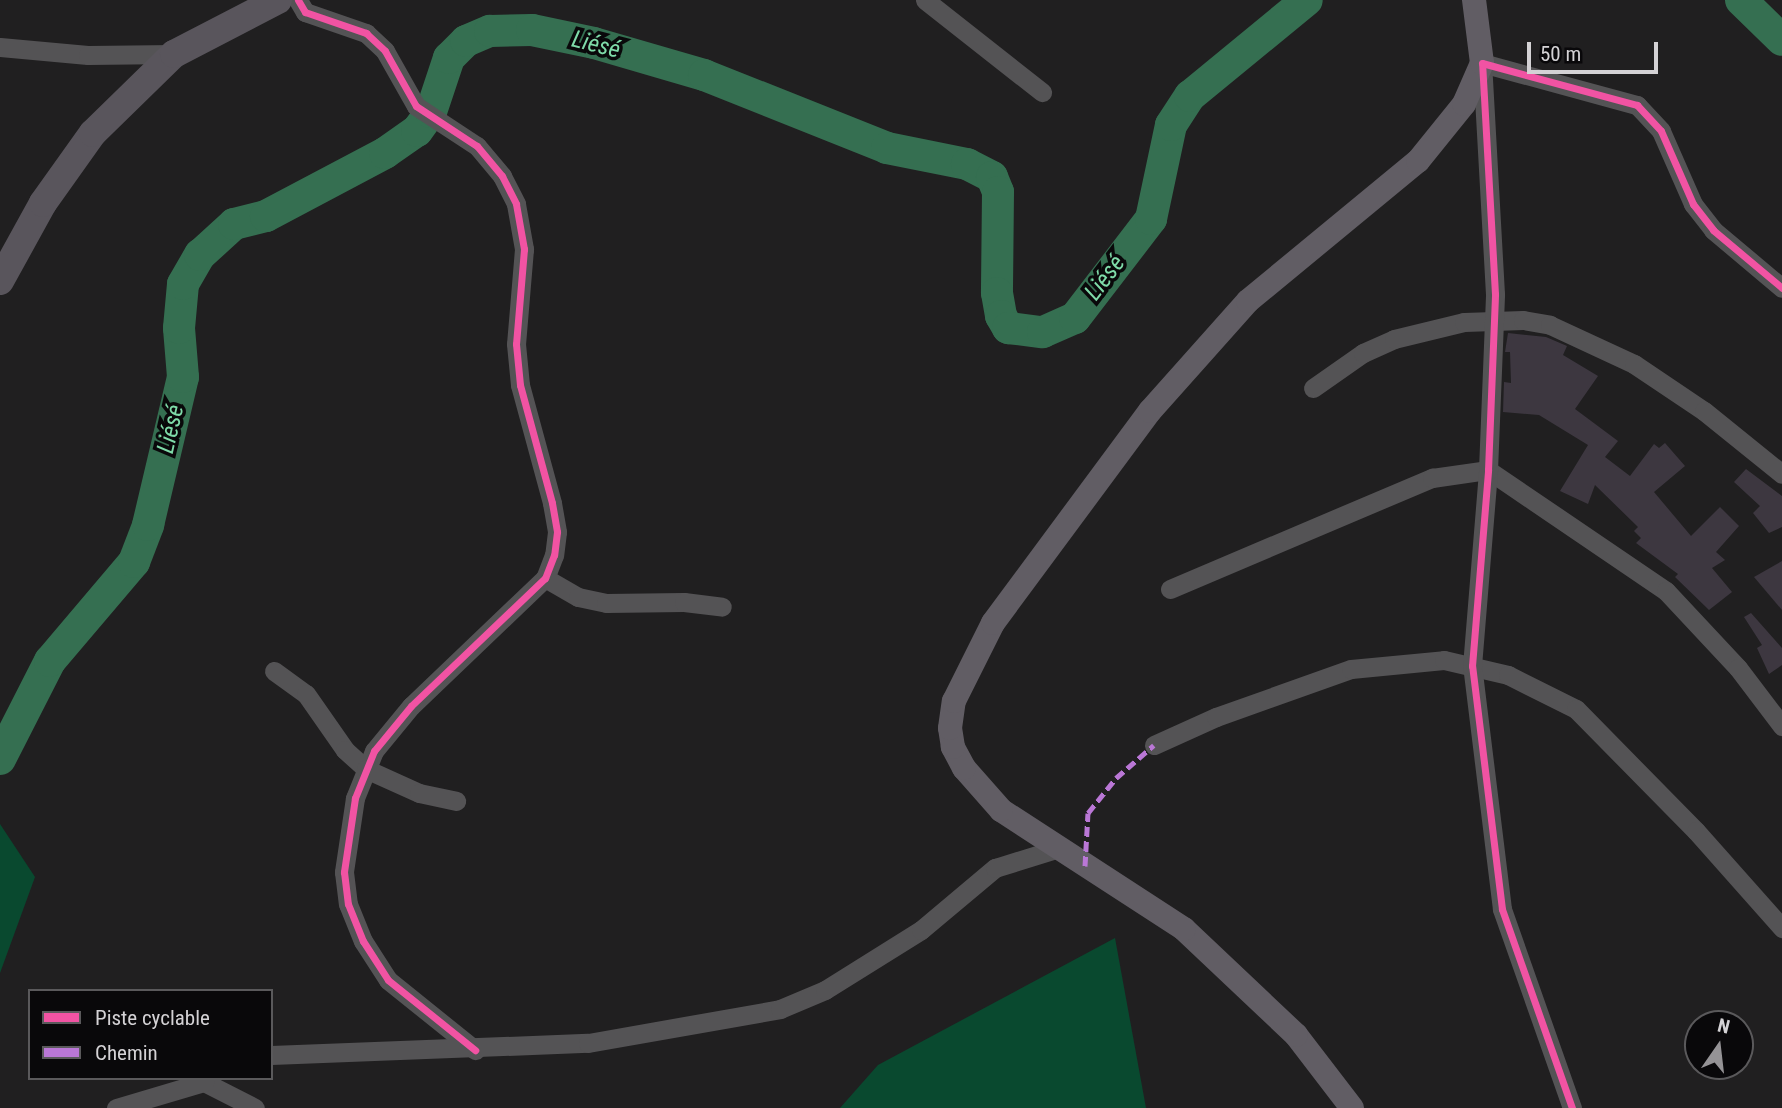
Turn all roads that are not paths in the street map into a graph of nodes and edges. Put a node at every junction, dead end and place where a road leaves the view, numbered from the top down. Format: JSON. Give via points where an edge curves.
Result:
{"nodes":[{"id":1,"x":278,"y":0,"type":"edge"},
{"id":2,"x":298,"y":0,"type":"edge"},
{"id":3,"x":925,"y":0,"type":"edge"},
{"id":4,"x":1474,"y":0,"type":"edge"},
{"id":5,"x":0,"y":47,"type":"edge"},
{"id":6,"x":174,"y":54,"type":"junction"},
{"id":7,"x":1482,"y":62,"type":"junction"},
{"id":8,"x":1042,"y":92,"type":"dead end"},
{"id":9,"x":0,"y":281,"type":"edge"},
{"id":10,"x":1782,"y":288,"type":"edge"},
{"id":11,"x":1494,"y":320,"type":"junction"},
{"id":12,"x":1313,"y":388,"type":"dead end"},
{"id":13,"x":1488,"y":470,"type":"junction"},
{"id":14,"x":1782,"y":474,"type":"edge"},
{"id":15,"x":545,"y":578,"type":"junction"},
{"id":16,"x":1170,"y":589,"type":"dead end"},
{"id":17,"x":722,"y":607,"type":"dead end"},
{"id":18,"x":1472,"y":666,"type":"junction"},
{"id":19,"x":274,"y":671,"type":"dead end"},
{"id":20,"x":1782,"y":726,"type":"edge"},
{"id":21,"x":1154,"y":745,"type":"dead end"},
{"id":22,"x":366,"y":769,"type":"junction"},
{"id":23,"x":456,"y":801,"type":"dead end"},
{"id":24,"x":1056,"y":849,"type":"junction"},
{"id":25,"x":1782,"y":928,"type":"edge"},
{"id":26,"x":475,"y":1050,"type":"junction"},
{"id":27,"x":273,"y":1055,"type":"edge"},
{"id":28,"x":207,"y":1080,"type":"edge"},
{"id":29,"x":116,"y":1108,"type":"edge"},
{"id":30,"x":255,"y":1108,"type":"edge"},
{"id":31,"x":1352,"y":1108,"type":"edge"},
{"id":32,"x":1572,"y":1108,"type":"edge"}],
"edges":[{"from":1,"to":6,"type":"highway"},
{"from":2,"to":15,"type":"street","via":[[305,12],[366,33],[385,51],[416,106],[477,146],[502,176],[516,204],[524,248],[516,344],[520,385],[557,532]]},
{"from":3,"to":8,"type":"street"},
{"from":4,"to":7,"type":"main road"},
{"from":5,"to":6,"type":"street","via":[[88,55]]},
{"from":6,"to":9,"type":"highway","via":[[93,133],[65,168]]},
{"from":7,"to":10,"type":"street","via":[[1637,105],[1661,131],[1693,204],[1713,230]]},
{"from":7,"to":11,"type":"street","via":[[1495,233]]},
{"from":7,"to":24,"type":"main road","via":[[1464,104],[1418,161],[1302,252],[1197,356],[1142,422],[993,623],[974,656],[954,701],[953,747],[1001,810]]},
{"from":11,"to":12,"type":"street","via":[[1394,339],[1363,353]]},
{"from":11,"to":13,"type":"street"},
{"from":11,"to":14,"type":"street","via":[[1523,320],[1577,333],[1634,364],[1703,411]]},
{"from":13,"to":16,"type":"street","via":[[1432,478]]},
{"from":13,"to":18,"type":"street"},
{"from":13,"to":20,"type":"street","via":[[1666,590],[1738,668]]},
{"from":15,"to":17,"type":"street","via":[[578,597],[606,603],[684,601]]},
{"from":15,"to":22,"type":"street","via":[[391,727]]},
{"from":18,"to":21,"type":"street","via":[[1444,660],[1398,661],[1351,669],[1216,717]]},
{"from":18,"to":25,"type":"street","via":[[1508,676],[1576,709],[1696,831]]},
{"from":18,"to":32,"type":"street","via":[[1503,909]]},
{"from":19,"to":22,"type":"street","via":[[306,694],[345,750]]},
{"from":22,"to":23,"type":"street","via":[[419,793]]},
{"from":22,"to":26,"type":"street","via":[[347,839],[344,873],[348,904],[363,942],[388,980]]},
{"from":24,"to":26,"type":"street","via":[[995,868],[951,907],[875,960],[780,1009],[588,1043]]},
{"from":24,"to":31,"type":"main road","via":[[1184,929],[1296,1035]]},
{"from":26,"to":27,"type":"street"},
{"from":28,"to":29,"type":"street"},
{"from":28,"to":30,"type":"street"}]}
